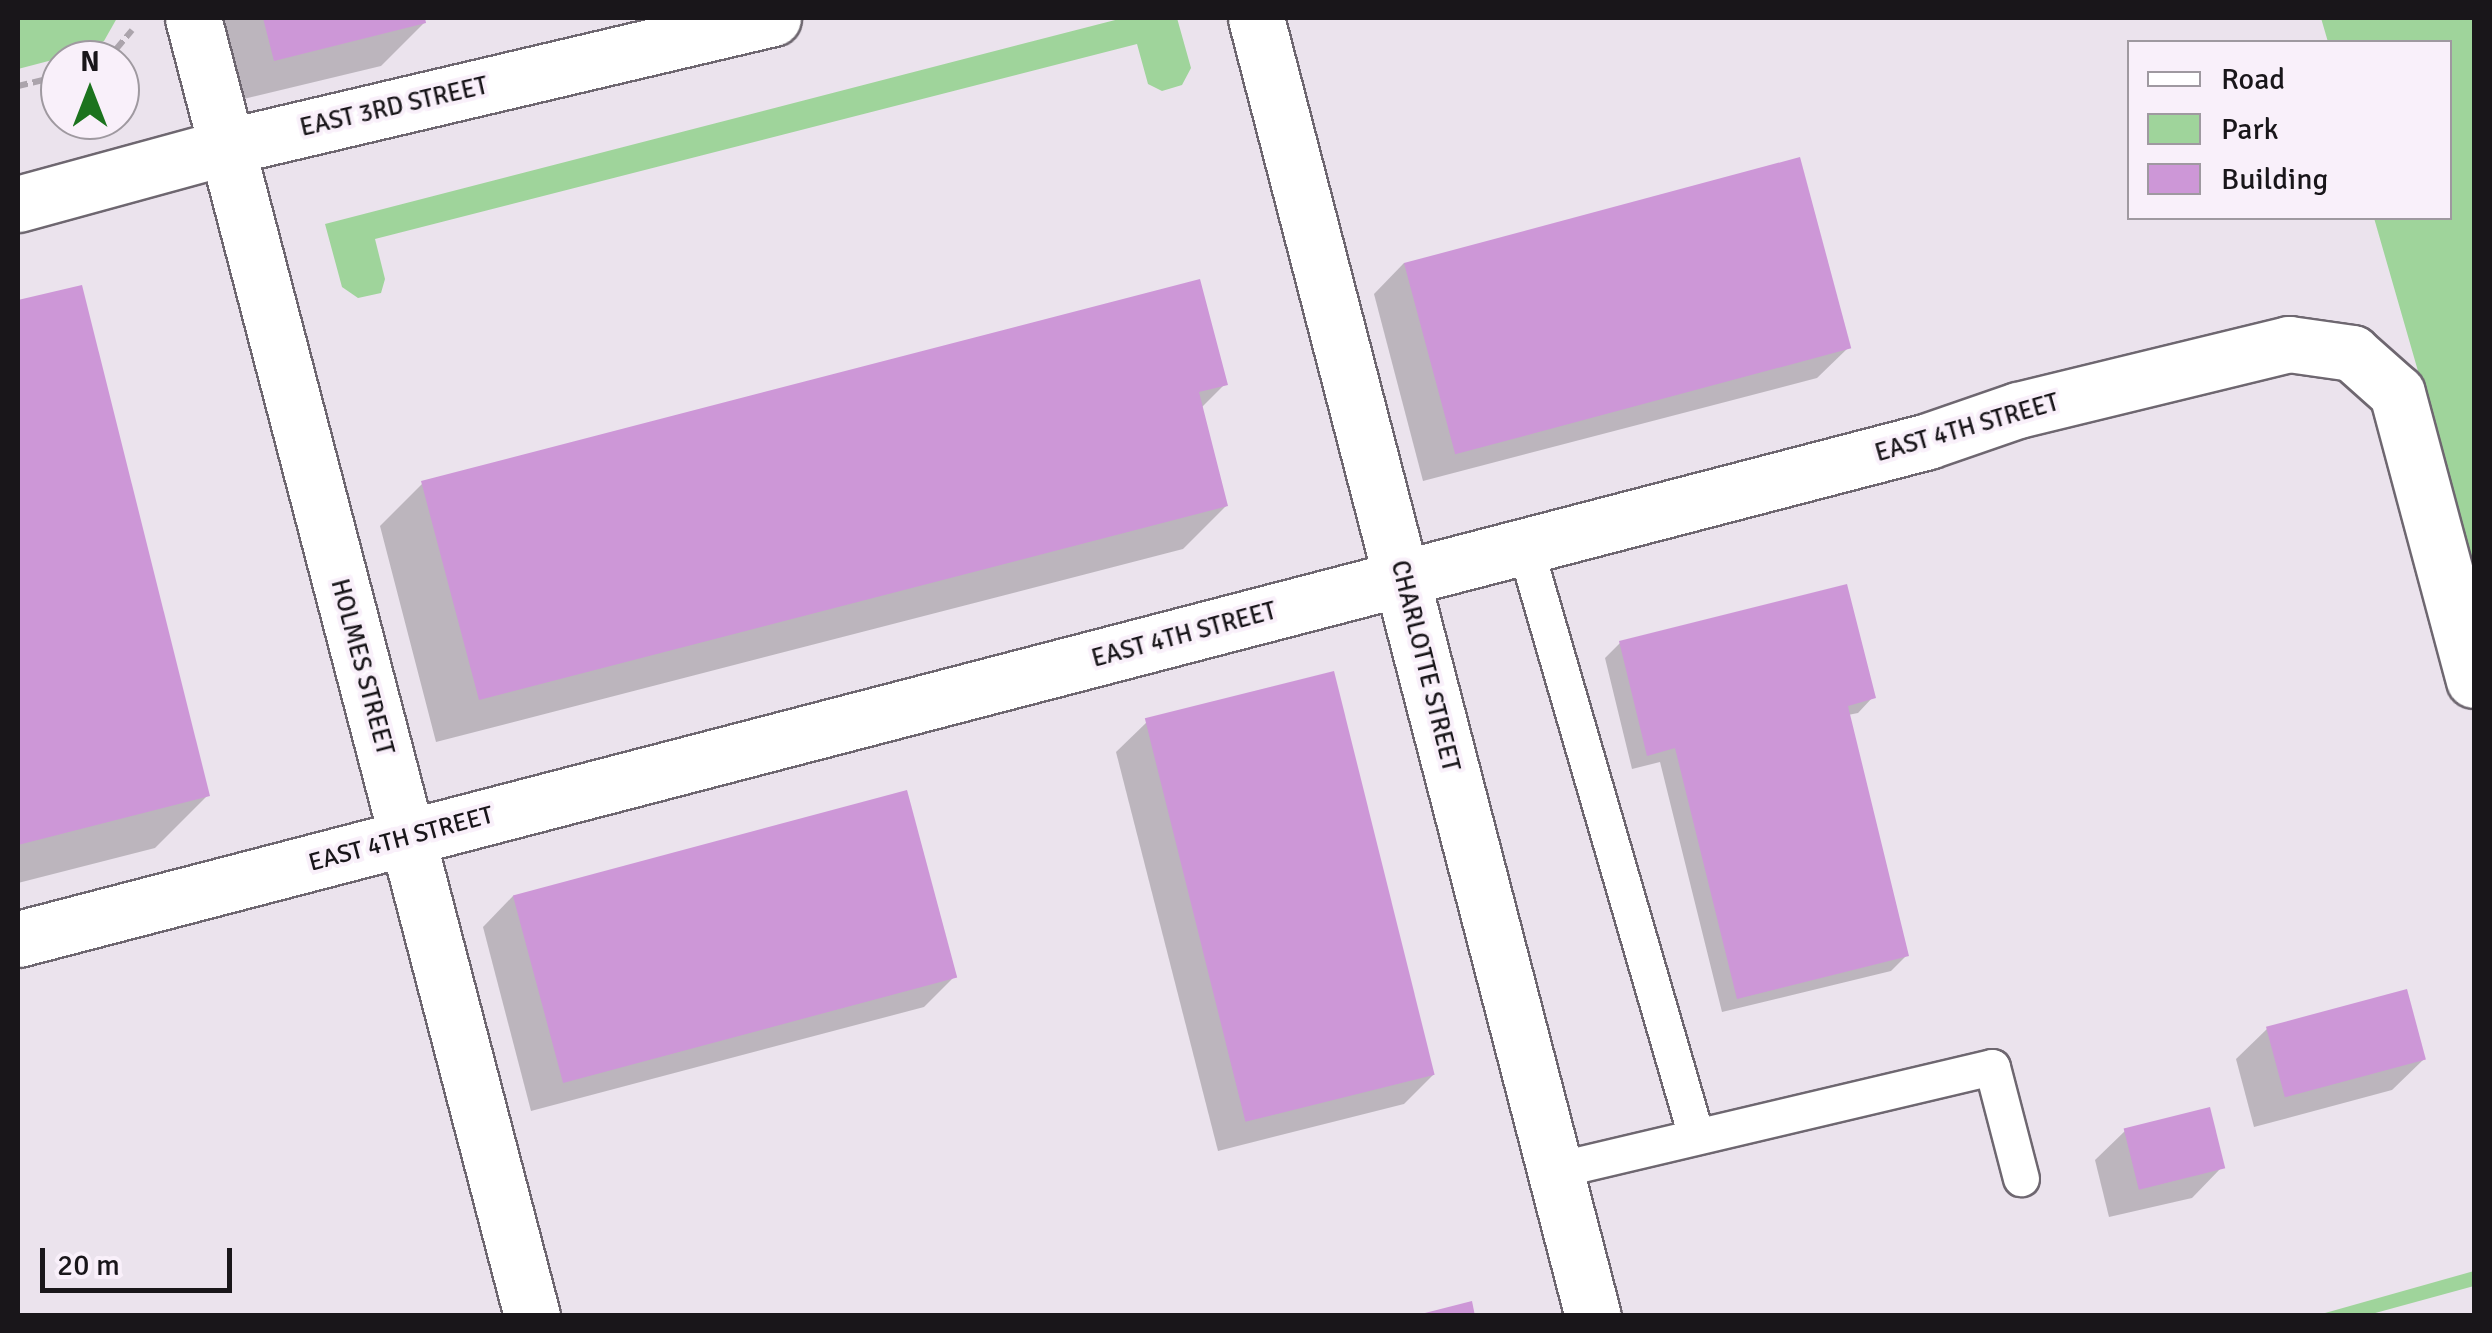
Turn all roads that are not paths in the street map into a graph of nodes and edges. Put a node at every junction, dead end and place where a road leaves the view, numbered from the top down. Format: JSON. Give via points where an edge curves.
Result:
{"nodes":[{"id":1,"x":194,"y":18,"type":"edge"},
{"id":2,"x":773,"y":18,"type":"edge"},
{"id":3,"x":1256,"y":18,"type":"edge"},
{"id":4,"x":226,"y":147,"type":"junction"},
{"id":5,"x":18,"y":204,"type":"edge"},
{"id":6,"x":1525,"y":547,"type":"junction"},
{"id":7,"x":1403,"y":579,"type":"junction"},
{"id":8,"x":2474,"y":680,"type":"edge"},
{"id":9,"x":407,"y":838,"type":"junction"},
{"id":10,"x":18,"y":939,"type":"edge"},
{"id":11,"x":1696,"y":1136,"type":"junction"},
{"id":12,"x":1556,"y":1170,"type":"junction"},
{"id":13,"x":2022,"y":1178,"type":"dead end"},
{"id":14,"x":532,"y":1316,"type":"edge"},
{"id":15,"x":1593,"y":1316,"type":"edge"}],
"edges":[{"from":1,"to":4,"type":"street","name":"HOLMES STREET"},
{"from":2,"to":4,"type":"street","name":"EAST 3RD STREET"},
{"from":3,"to":7,"type":"street","name":"CHARLOTTE STREET"},
{"from":4,"to":5,"type":"street","name":"EAST 3RD STREET"},
{"from":4,"to":9,"type":"street","name":"HOLMES STREET"},
{"from":6,"to":7,"type":"street","name":"EAST 4TH STREET"},
{"from":6,"to":8,"type":"street","name":"EAST 4TH STREET","via":[[1928,441],[2018,410],[2289,344],[2352,353],[2397,393]]},
{"from":6,"to":11,"type":"lane"},
{"from":7,"to":9,"type":"street","name":"EAST 4TH STREET"},
{"from":7,"to":12,"type":"street","name":"CHARLOTTE STREET"},
{"from":9,"to":10,"type":"street","name":"EAST 4TH STREET"},
{"from":9,"to":14,"type":"street","name":"HOLMES STREET"},
{"from":11,"to":12,"type":"lane"},
{"from":11,"to":13,"type":"lane","via":[[1992,1067]]},
{"from":12,"to":15,"type":"street","name":"CHARLOTTE STREET"}]}
